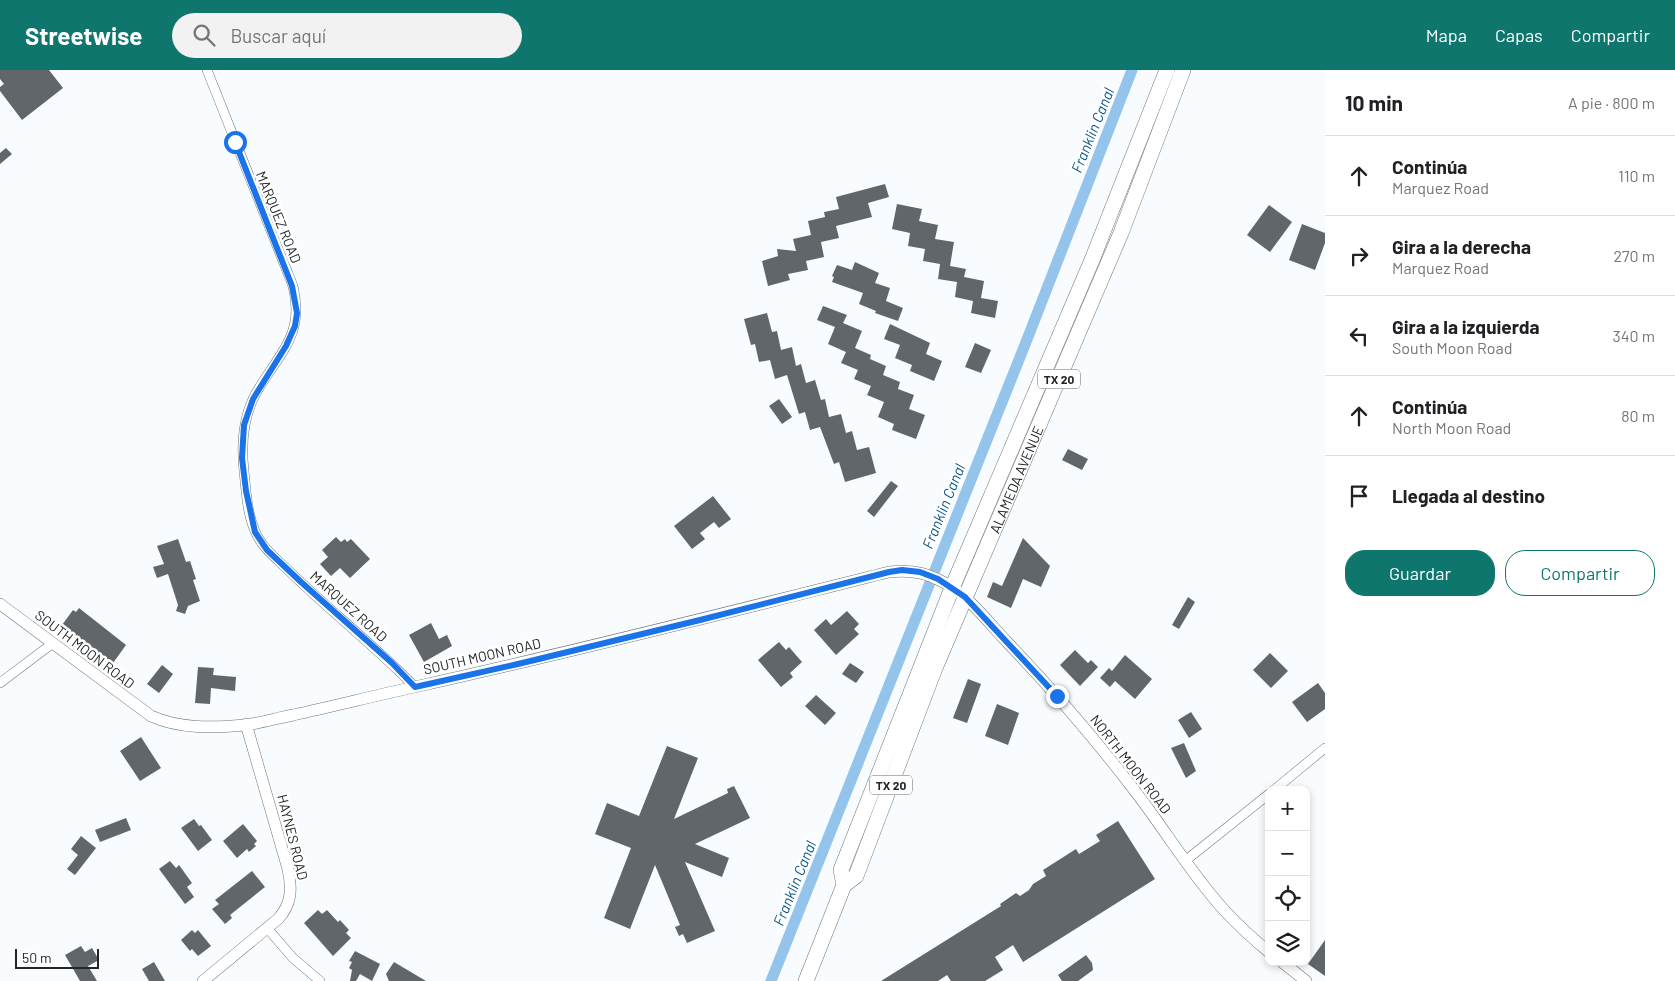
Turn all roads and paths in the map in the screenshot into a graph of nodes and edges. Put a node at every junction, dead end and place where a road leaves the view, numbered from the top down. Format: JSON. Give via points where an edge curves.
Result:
{"nodes":[{"id":1,"x":207,"y":70,"type":"edge"},
{"id":2,"x":1167,"y":70,"type":"edge"},
{"id":3,"x":1183,"y":70,"type":"edge"},
{"id":4,"x":947,"y":585,"type":"junction"},
{"id":5,"x":965,"y":597,"type":"junction"},
{"id":6,"x":0,"y":604,"type":"edge"},
{"id":7,"x":53,"y":643,"type":"junction"},
{"id":8,"x":0,"y":683,"type":"edge"},
{"id":9,"x":415,"y":687,"type":"junction"},
{"id":10,"x":246,"y":724,"type":"junction"},
{"id":11,"x":1325,"y":748,"type":"edge"},
{"id":12,"x":1279,"y":786,"type":"edge"},
{"id":13,"x":1265,"y":797,"type":"edge"},
{"id":14,"x":1185,"y":861,"type":"junction"},
{"id":15,"x":844,"y":885,"type":"junction"},
{"id":16,"x":267,"y":928,"type":"junction"},
{"id":17,"x":1265,"y":948,"type":"edge"},
{"id":18,"x":1287,"y":966,"type":"edge"},
{"id":19,"x":203,"y":981,"type":"edge"},
{"id":20,"x":320,"y":981,"type":"edge"},
{"id":21,"x":806,"y":981,"type":"edge"},
{"id":22,"x":1306,"y":981,"type":"edge"}],
"edges":[{"from":1,"to":9,"type":"street","name":"MARQUEZ ROAD","via":[[296,298],[295,326],[253,399],[244,425],[242,458],[255,532],[267,550]]},
{"from":2,"to":4,"type":"main road","name":"ALAMEDA AVENUE","number":"TX 20","via":[[1092,260]]},
{"from":3,"to":5,"type":"main road","name":"ALAMEDA AVENUE","number":"TX 20","via":[[1121,233]]},
{"from":4,"to":5,"type":"street","name":"SOUTH MOON ROAD"},
{"from":4,"to":9,"type":"street","name":"SOUTH MOON ROAD","via":[[920,572],[889,572]]},
{"from":4,"to":15,"type":"main road","name":"ALAMEDA AVENUE","number":"TX 20","via":[[841,870]]},
{"from":5,"to":14,"type":"street","name":"NORTH MOON ROAD","via":[[1094,739]]},
{"from":5,"to":15,"type":"main road","name":"ALAMEDA AVENUE","number":"TX 20","via":[[856,876]]},
{"from":6,"to":7,"type":"street","name":"SOUTH MOON ROAD"},
{"from":7,"to":8,"type":"street"},
{"from":7,"to":10,"type":"street","name":"SOUTH MOON ROAD","via":[[142,711],[159,720],[199,727]]},
{"from":9,"to":10,"type":"street","name":"SOUTH MOON ROAD"},
{"from":10,"to":16,"type":"street","name":"HAYNES ROAD","via":[[290,881],[291,891],[285,911]]},
{"from":11,"to":12,"type":"street"},
{"from":13,"to":14,"type":"street"},
{"from":14,"to":17,"type":"street","name":"NORTH MOON ROAD","via":[[1225,911]]},
{"from":15,"to":21,"type":"main road","name":"ALAMEDA AVENUE","number":"TX 20"},
{"from":16,"to":19,"type":"street","name":"HAYNES ROAD"},
{"from":16,"to":20,"type":"street","via":[[293,958]]},
{"from":18,"to":22,"type":"street"}]}
